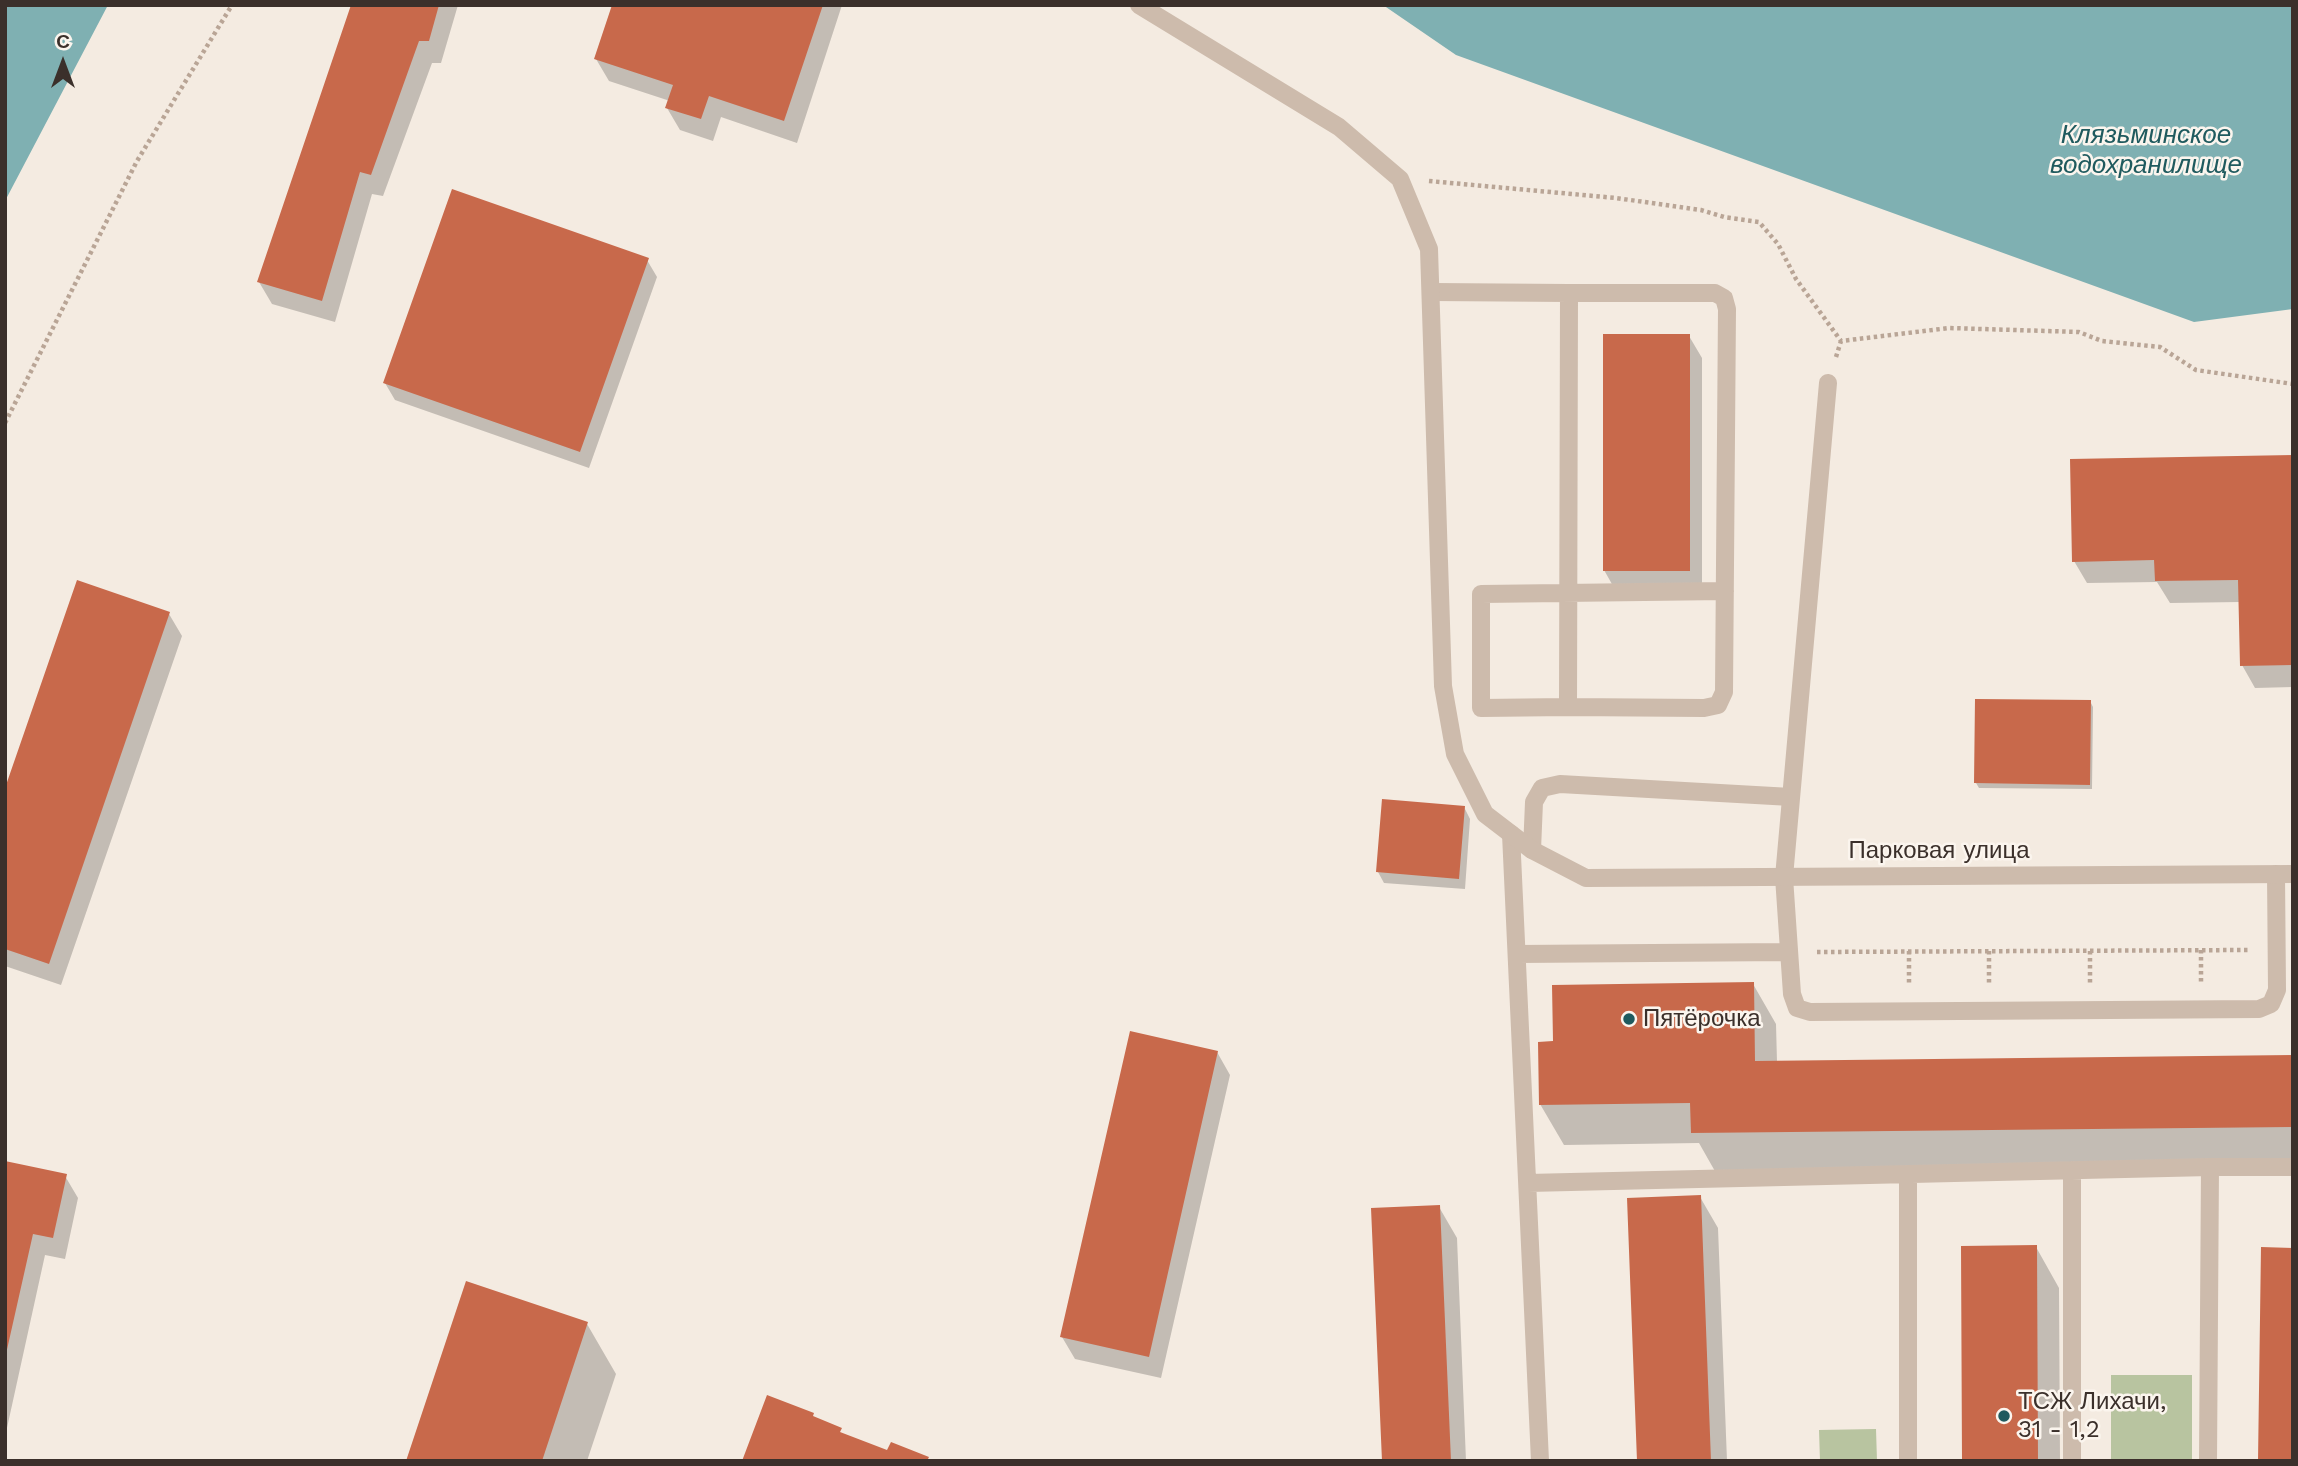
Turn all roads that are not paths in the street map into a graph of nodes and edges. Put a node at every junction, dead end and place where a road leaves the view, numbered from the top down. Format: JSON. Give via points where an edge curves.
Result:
{"nodes":[{"id":1,"x":1139,"y":5,"type":"edge"},
{"id":2,"x":1432,"y":292,"type":"junction"},
{"id":3,"x":1569,"y":293,"type":"junction"},
{"id":4,"x":1828,"y":383,"type":"dead end"},
{"id":5,"x":1725,"y":591,"type":"junction"},
{"id":6,"x":1569,"y":593,"type":"junction"},
{"id":7,"x":1568,"y":707,"type":"junction"},
{"id":8,"x":1791,"y":797,"type":"junction"},
{"id":9,"x":1511,"y":834,"type":"junction"},
{"id":10,"x":1532,"y":850,"type":"junction"},
{"id":11,"x":2284,"y":874,"type":"edge"},
{"id":12,"x":1784,"y":877,"type":"junction"},
{"id":13,"x":1788,"y":953,"type":"junction"},
{"id":14,"x":1517,"y":954,"type":"junction"},
{"id":15,"x":2210,"y":1167,"type":"junction"},
{"id":16,"x":2293,"y":1167,"type":"edge"},
{"id":17,"x":2072,"y":1170,"type":"junction"},
{"id":18,"x":1908,"y":1174,"type":"junction"},
{"id":19,"x":1528,"y":1183,"type":"junction"},
{"id":20,"x":1540,"y":1461,"type":"edge"},
{"id":21,"x":1908,"y":1461,"type":"edge"},
{"id":22,"x":2072,"y":1461,"type":"edge"},
{"id":23,"x":2208,"y":1461,"type":"edge"}],
"edges":[{"from":1,"to":2,"type":"street","via":[[1339,127],[1400,179],[1429,250]]},
{"from":2,"to":3,"type":"street"},
{"from":2,"to":9,"type":"street","via":[[1443,686],[1455,754],[1485,814]]},
{"from":3,"to":5,"type":"street","via":[[1715,293],[1724,298]]},
{"from":3,"to":6,"type":"street"},
{"from":4,"to":8,"type":"street"},
{"from":5,"to":6,"type":"street"},
{"from":5,"to":7,"type":"street","via":[[1724,692],[1718,705]]},
{"from":6,"to":7,"type":"street"},
{"from":6,"to":7,"type":"street","via":[[1480,594],[1480,708]]},
{"from":8,"to":10,"type":"street","via":[[1560,784],[1542,788],[1534,802]]},
{"from":8,"to":12,"type":"street"},
{"from":9,"to":10,"type":"street"},
{"from":9,"to":14,"type":"street"},
{"from":10,"to":12,"type":"street","name":"Парковая улица","via":[[1586,878]]},
{"from":11,"to":12,"type":"street","name":"Парковая улица"},
{"from":11,"to":13,"type":"street","via":[[2277,990],[2272,1004],[2259,1009],[1810,1012],[1797,1008]]},
{"from":12,"to":13,"type":"street"},
{"from":13,"to":14,"type":"street"},
{"from":14,"to":19,"type":"street"},
{"from":15,"to":16,"type":"street"},
{"from":15,"to":17,"type":"street"},
{"from":15,"to":23,"type":"street"},
{"from":17,"to":18,"type":"street"},
{"from":17,"to":22,"type":"street"},
{"from":18,"to":19,"type":"street"},
{"from":18,"to":21,"type":"street"},
{"from":19,"to":20,"type":"street"}]}
